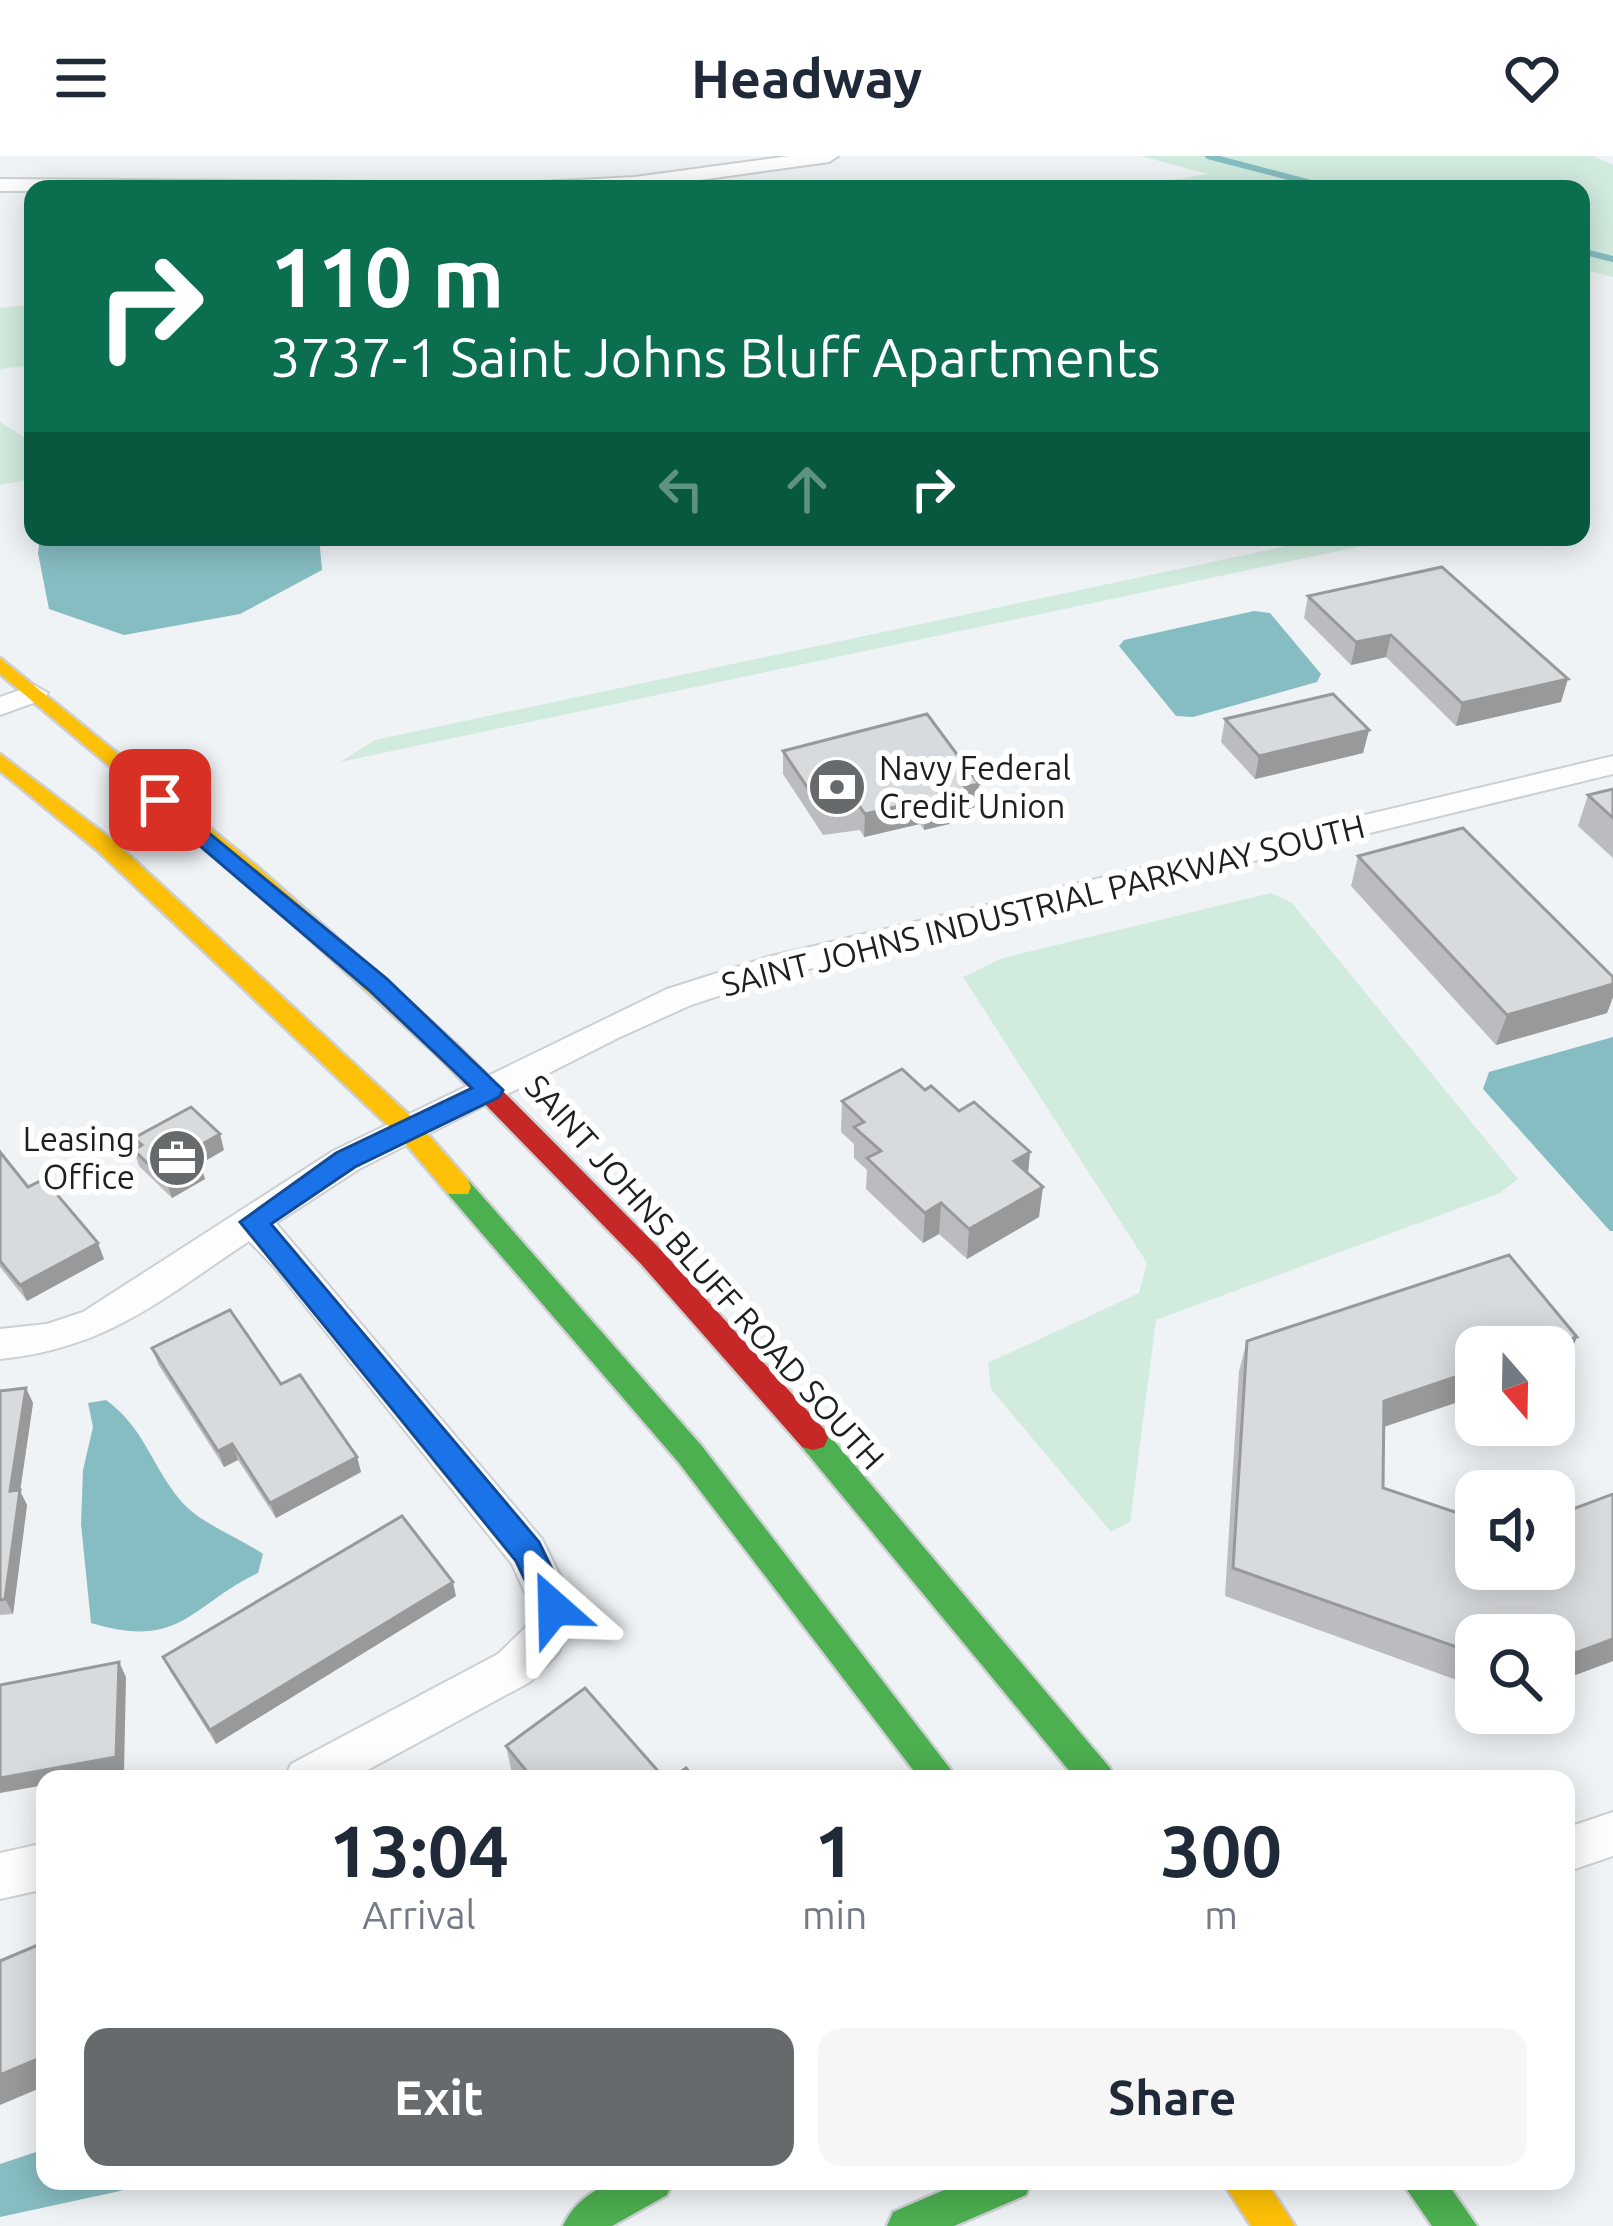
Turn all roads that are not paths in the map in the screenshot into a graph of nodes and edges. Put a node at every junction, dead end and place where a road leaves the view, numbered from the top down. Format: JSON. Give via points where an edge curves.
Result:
{"nodes":[{"id":1,"x":829,"y":156,"type":"edge"},
{"id":2,"x":657,"y":180,"type":"edge"},
{"id":3,"x":0,"y":664,"type":"edge"},
{"id":4,"x":34,"y":693,"type":"junction"},
{"id":5,"x":0,"y":707,"type":"edge"},
{"id":6,"x":0,"y":760,"type":"edge"},
{"id":7,"x":1613,"y":765,"type":"edge"},
{"id":8,"x":490,"y":1090,"type":"junction"},
{"id":9,"x":408,"y":1129,"type":"junction"},
{"id":10,"x":254,"y":1222,"type":"junction"},
{"id":11,"x":0,"y":1344,"type":"edge"},
{"id":12,"x":324,"y":1770,"type":"edge"},
{"id":13,"x":934,"y":1770,"type":"edge"},
{"id":14,"x":1091,"y":1770,"type":"edge"},
{"id":15,"x":1613,"y":1834,"type":"edge"},
{"id":16,"x":1575,"y":1847,"type":"edge"},
{"id":17,"x":36,"y":1868,"type":"edge"},
{"id":18,"x":0,"y":1876,"type":"edge"},
{"id":19,"x":635,"y":2190,"type":"edge"},
{"id":20,"x":991,"y":2190,"type":"edge"},
{"id":21,"x":1249,"y":2190,"type":"edge"},
{"id":22,"x":1428,"y":2190,"type":"edge"},
{"id":23,"x":583,"y":2226,"type":"edge"},
{"id":24,"x":907,"y":2226,"type":"edge"},
{"id":25,"x":1275,"y":2226,"type":"edge"},
{"id":26,"x":1457,"y":2226,"type":"edge"}],
"edges":[{"from":1,"to":2,"type":"street"},
{"from":3,"to":4,"type":"main road","name":"SAINT JOHNS BLUFF ROAD SOUTH"},
{"from":4,"to":5,"type":"street"},
{"from":4,"to":8,"type":"main road","name":"SAINT JOHNS BLUFF ROAD SOUTH","via":[[378,984]]},
{"from":6,"to":9,"type":"main road","via":[[106,846]]},
{"from":7,"to":8,"type":"street","name":"SAINT JOHNS INDUSTRIAL PARKWAY SOUTH","via":[[768,968],[643,1013]]},
{"from":8,"to":9,"type":"street","name":"SAINT JOHNS INDUSTRIAL PARKWAY SOUTH"},
{"from":8,"to":14,"type":"main road","name":"SAINT JOHNS BLUFF ROAD SOUTH","via":[[943,1588]]},
{"from":9,"to":10,"type":"street","name":"SAINT JOHNS INDUSTRIAL PARKWAY SOUTH"},
{"from":9,"to":13,"type":"main road","via":[[690,1454]]},
{"from":10,"to":11,"type":"street","name":"SAINT JOHNS INDUSTRIAL PARKWAY SOUTH","via":[[97,1322],[48,1340]]},
{"from":10,"to":12,"type":"street","via":[[527,1552],[554,1608],[544,1638],[514,1668]]},
{"from":15,"to":16,"type":"street"},
{"from":17,"to":18,"type":"street"},
{"from":19,"to":23,"type":"main road"},
{"from":20,"to":24,"type":"main road"},
{"from":21,"to":25,"type":"main road"},
{"from":22,"to":26,"type":"main road"}]}
